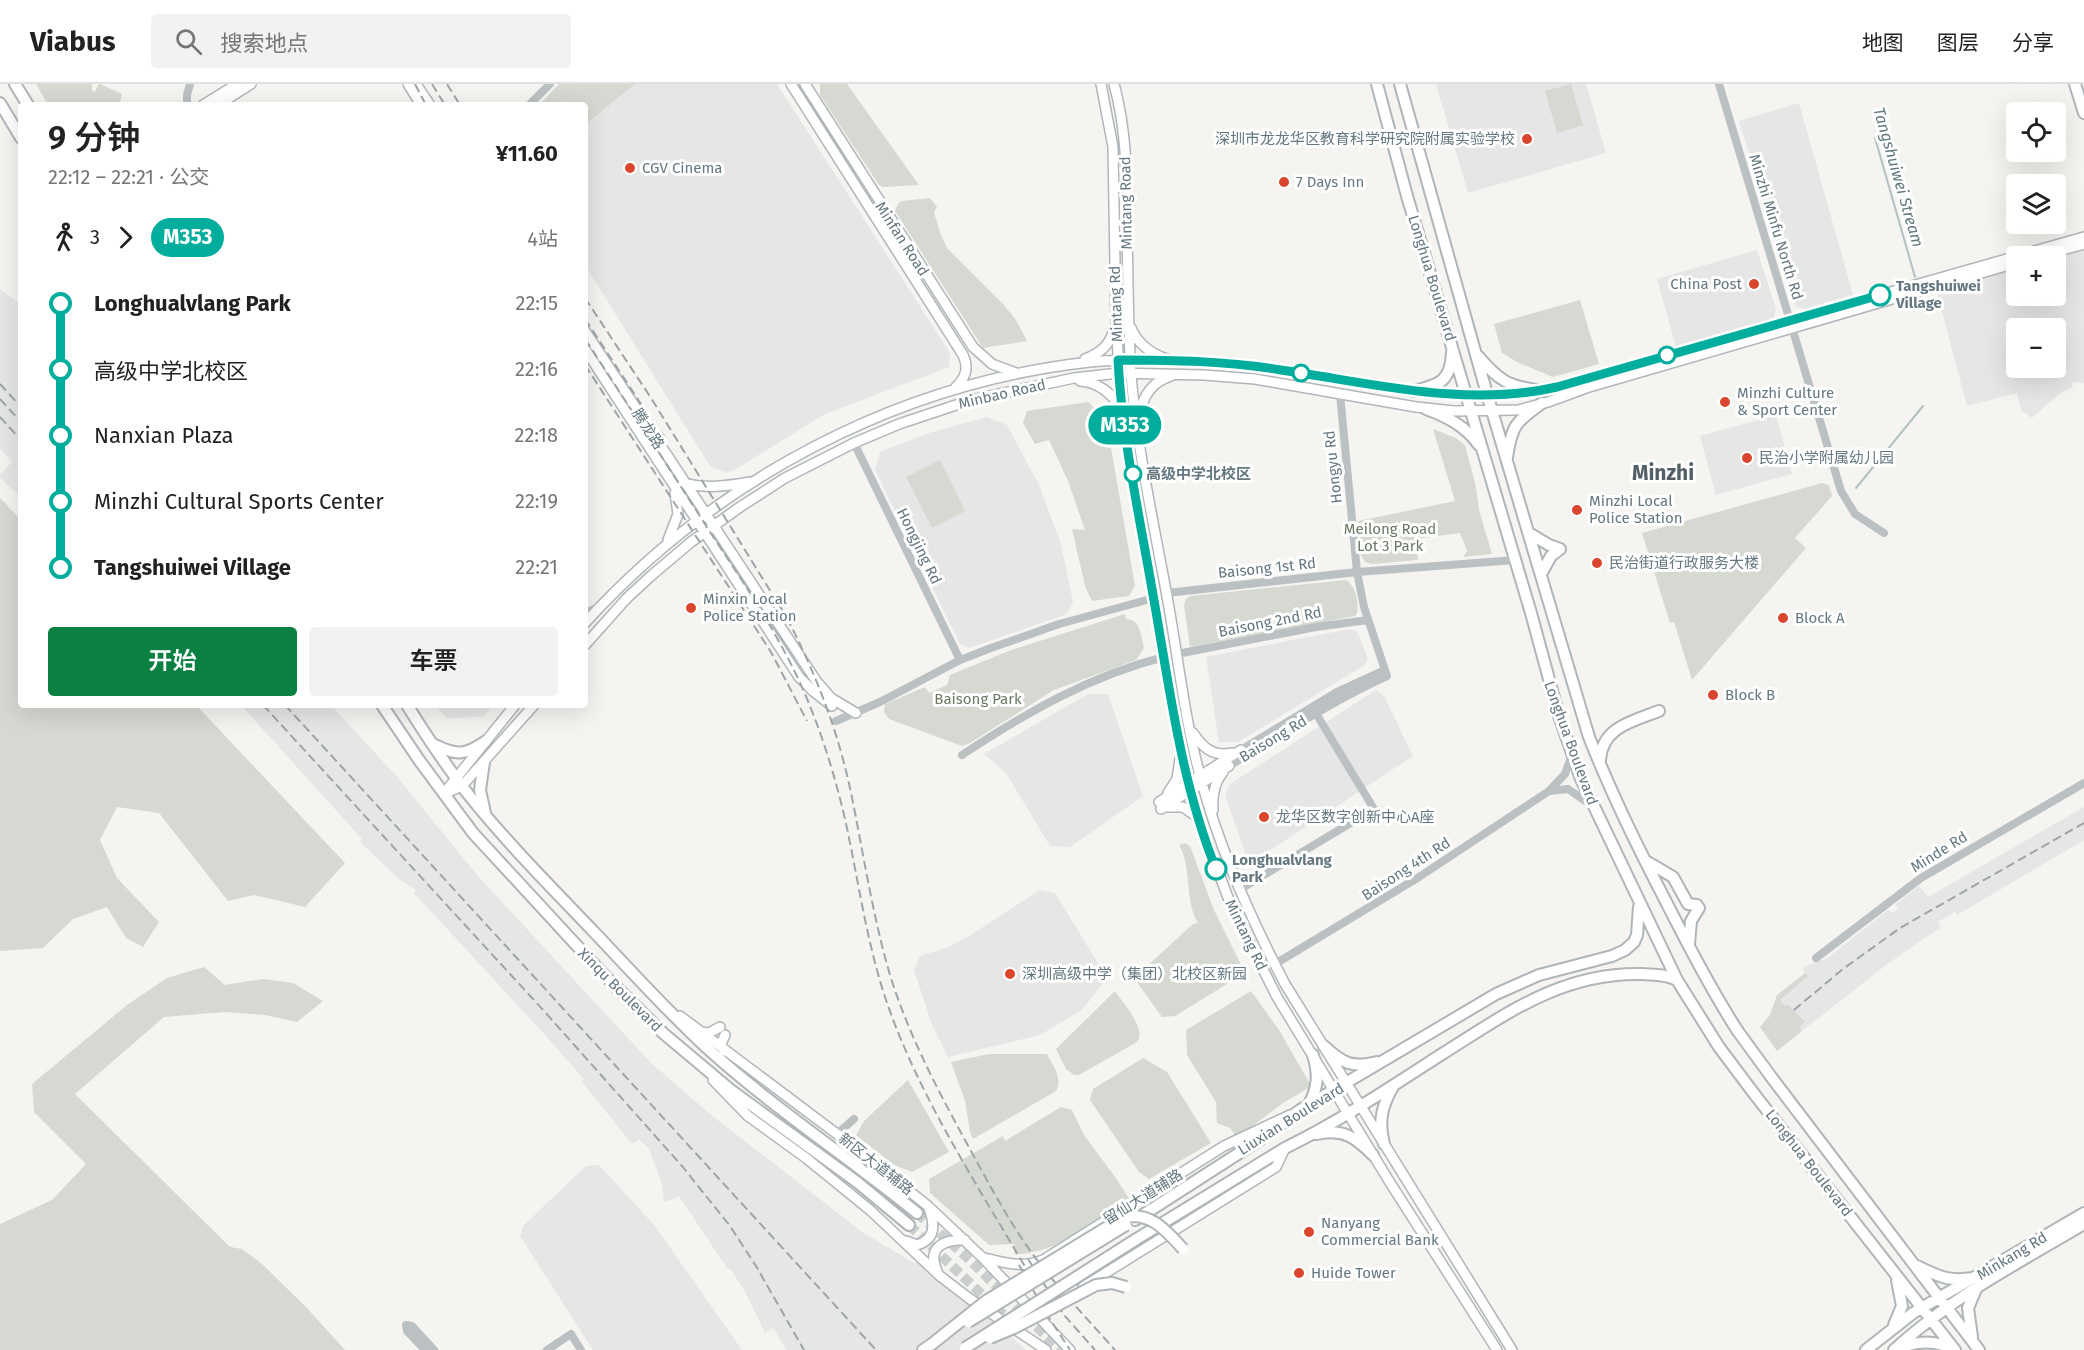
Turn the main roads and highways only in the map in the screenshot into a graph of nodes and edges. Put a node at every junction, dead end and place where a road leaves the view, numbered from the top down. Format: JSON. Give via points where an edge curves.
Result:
{"nodes":[{"id":1,"x":15,"y":84,"type":"edge"},
{"id":2,"x":237,"y":84,"type":"edge"},
{"id":3,"x":251,"y":84,"type":"edge"},
{"id":4,"x":408,"y":84,"type":"edge"},
{"id":5,"x":416,"y":84,"type":"edge"},
{"id":6,"x":805,"y":84,"type":"edge"},
{"id":7,"x":1101,"y":84,"type":"edge"},
{"id":8,"x":1114,"y":84,"type":"edge"},
{"id":9,"x":1377,"y":84,"type":"edge"},
{"id":10,"x":1400,"y":84,"type":"edge"},
{"id":11,"x":2075,"y":84,"type":"edge"},
{"id":12,"x":794,"y":85,"type":"edge"},
{"id":13,"x":26,"y":102,"type":"edge"},
{"id":14,"x":208,"y":102,"type":"edge"},
{"id":15,"x":223,"y":102,"type":"edge"},
{"id":16,"x":419,"y":102,"type":"edge"},
{"id":17,"x":428,"y":102,"type":"edge"},
{"id":18,"x":0,"y":103,"type":"edge"},
{"id":19,"x":2084,"y":112,"type":"edge"},
{"id":20,"x":18,"y":133,"type":"edge"},
{"id":21,"x":2084,"y":237,"type":"edge"},
{"id":22,"x":2084,"y":244,"type":"edge"},
{"id":23,"x":2066,"y":249,"type":"edge"},
{"id":24,"x":2006,"y":266,"type":"edge"},
{"id":25,"x":1116,"y":322,"type":"junction"},
{"id":26,"x":1128,"y":322,"type":"junction"},
{"id":27,"x":1791,"y":325,"type":"junction"},
{"id":28,"x":588,"y":336,"type":"edge"},
{"id":29,"x":1453,"y":346,"type":"junction"},
{"id":30,"x":1476,"y":353,"type":"junction"},
{"id":31,"x":588,"y":354,"type":"edge"},
{"id":32,"x":1118,"y":360,"type":"junction"},
{"id":33,"x":1131,"y":360,"type":"junction"},
{"id":34,"x":1175,"y":361,"type":"junction"},
{"id":35,"x":1076,"y":364,"type":"junction"},
{"id":36,"x":1018,"y":373,"type":"junction"},
{"id":37,"x":1131,"y":373,"type":"junction"},
{"id":38,"x":1119,"y":374,"type":"junction"},
{"id":39,"x":1176,"y":374,"type":"junction"},
{"id":40,"x":1063,"y":380,"type":"junction"},
{"id":41,"x":956,"y":387,"type":"junction"},
{"id":42,"x":1414,"y":391,"type":"junction"},
{"id":43,"x":1541,"y":391,"type":"junction"},
{"id":44,"x":1467,"y":394,"type":"junction"},
{"id":45,"x":1487,"y":394,"type":"junction"},
{"id":46,"x":1542,"y":403,"type":"junction"},
{"id":47,"x":1426,"y":409,"type":"junction"},
{"id":48,"x":1491,"y":410,"type":"junction"},
{"id":49,"x":1471,"y":411,"type":"junction"},
{"id":50,"x":1124,"y":416,"type":"junction"},
{"id":51,"x":1138,"y":428,"type":"junction"},
{"id":52,"x":1483,"y":452,"type":"junction"},
{"id":53,"x":1507,"y":460,"type":"junction"},
{"id":54,"x":755,"y":481,"type":"junction"},
{"id":55,"x":671,"y":482,"type":"junction"},
{"id":56,"x":684,"y":483,"type":"junction"},
{"id":57,"x":705,"y":514,"type":"junction"},
{"id":58,"x":696,"y":521,"type":"junction"},
{"id":59,"x":712,"y":526,"type":"junction"},
{"id":60,"x":704,"y":532,"type":"junction"},
{"id":61,"x":1529,"y":533,"type":"junction"},
{"id":62,"x":662,"y":548,"type":"junction"},
{"id":63,"x":1541,"y":574,"type":"junction"},
{"id":64,"x":588,"y":620,"type":"edge"},
{"id":65,"x":588,"y":642,"type":"edge"},
{"id":66,"x":384,"y":708,"type":"edge"},
{"id":67,"x":409,"y":708,"type":"edge"},
{"id":68,"x":513,"y":708,"type":"edge"},
{"id":69,"x":531,"y":708,"type":"edge"},
{"id":70,"x":1659,"y":711,"type":"dead end"},
{"id":71,"x":1190,"y":728,"type":"junction"},
{"id":72,"x":486,"y":741,"type":"junction"},
{"id":73,"x":1180,"y":742,"type":"junction"},
{"id":74,"x":434,"y":745,"type":"junction"},
{"id":75,"x":484,"y":762,"type":"junction"},
{"id":76,"x":1599,"y":764,"type":"junction"},
{"id":77,"x":1201,"y":779,"type":"junction"},
{"id":78,"x":459,"y":782,"type":"junction"},
{"id":79,"x":1189,"y":786,"type":"junction"},
{"id":80,"x":444,"y":794,"type":"junction"},
{"id":81,"x":1160,"y":805,"type":"junction"},
{"id":82,"x":488,"y":818,"type":"junction"},
{"id":83,"x":1199,"y":821,"type":"junction"},
{"id":84,"x":1214,"y":822,"type":"junction"},
{"id":85,"x":1644,"y":858,"type":"junction"},
{"id":86,"x":1637,"y":897,"type":"junction"},
{"id":87,"x":1689,"y":947,"type":"junction"},
{"id":88,"x":1601,"y":959,"type":"junction"},
{"id":89,"x":1602,"y":976,"type":"junction"},
{"id":90,"x":1677,"y":981,"type":"junction"},
{"id":91,"x":661,"y":1002,"type":"junction"},
{"id":92,"x":699,"y":1032,"type":"junction"},
{"id":93,"x":1324,"y":1046,"type":"junction"},
{"id":94,"x":724,"y":1051,"type":"junction"},
{"id":95,"x":1313,"y":1055,"type":"junction"},
{"id":96,"x":690,"y":1056,"type":"junction"},
{"id":97,"x":1392,"y":1056,"type":"junction"},
{"id":98,"x":1347,"y":1084,"type":"junction"},
{"id":99,"x":1395,"y":1084,"type":"junction"},
{"id":100,"x":1335,"y":1091,"type":"junction"},
{"id":101,"x":1360,"y":1105,"type":"junction"},
{"id":102,"x":1304,"y":1108,"type":"junction"},
{"id":103,"x":1348,"y":1112,"type":"junction"},
{"id":104,"x":1310,"y":1136,"type":"junction"},
{"id":105,"x":1384,"y":1144,"type":"junction"},
{"id":106,"x":1285,"y":1148,"type":"junction"},
{"id":107,"x":1373,"y":1155,"type":"junction"},
{"id":108,"x":1401,"y":1172,"type":"junction"},
{"id":109,"x":1389,"y":1180,"type":"junction"},
{"id":110,"x":928,"y":1206,"type":"junction"},
{"id":111,"x":917,"y":1213,"type":"tunnel mouth"},
{"id":112,"x":2084,"y":1213,"type":"edge"},
{"id":113,"x":2084,"y":1224,"type":"edge"},
{"id":114,"x":909,"y":1225,"type":"tunnel mouth"},
{"id":115,"x":899,"y":1237,"type":"junction"},
{"id":116,"x":965,"y":1240,"type":"junction"},
{"id":117,"x":1183,"y":1249,"type":"dead end"},
{"id":118,"x":983,"y":1258,"type":"junction"},
{"id":119,"x":1911,"y":1261,"type":"junction"},
{"id":120,"x":1894,"y":1271,"type":"junction"},
{"id":121,"x":940,"y":1276,"type":"junction"},
{"id":122,"x":1977,"y":1282,"type":"junction"},
{"id":123,"x":1126,"y":1287,"type":"dead end"},
{"id":124,"x":1943,"y":1303,"type":"junction"},
{"id":125,"x":1923,"y":1308,"type":"junction"},
{"id":126,"x":1930,"y":1318,"type":"junction"},
{"id":127,"x":1052,"y":1330,"type":"junction"},
{"id":128,"x":1890,"y":1330,"type":"junction"},
{"id":129,"x":1977,"y":1346,"type":"edge"},
{"id":130,"x":928,"y":1347,"type":"edge"},
{"id":131,"x":963,"y":1349,"type":"edge"},
{"id":132,"x":1046,"y":1350,"type":"edge"},
{"id":133,"x":1070,"y":1350,"type":"edge"},
{"id":134,"x":1497,"y":1350,"type":"edge"},
{"id":135,"x":1512,"y":1350,"type":"edge"},
{"id":136,"x":1866,"y":1350,"type":"edge"},
{"id":137,"x":1894,"y":1350,"type":"edge"},
{"id":138,"x":1955,"y":1350,"type":"edge"}],
"edges":[{"from":1,"to":13,"type":"main road"},
{"from":2,"to":14,"type":"main road"},
{"from":3,"to":15,"type":"main road"},
{"from":4,"to":16,"type":"main road"},
{"from":5,"to":17,"type":"main road"},
{"from":6,"to":36,"type":"main road","name":"Minfan Road","via":[[973,347],[992,364]]},
{"from":7,"to":25,"type":"main road","name":"Mintang Rd","via":[[1113,147]]},
{"from":8,"to":26,"type":"main road","name":"Mintang Road","via":[[1127,171]]},
{"from":9,"to":29,"type":"main road","name":"Longhua Boulevard"},
{"from":10,"to":30,"type":"main road","name":"Longhua Boulevard"},
{"from":11,"to":19,"type":"main road"},
{"from":12,"to":41,"type":"main road","name":"Minfan Road","via":[[963,355],[966,373]]},
{"from":18,"to":20,"type":"main road"},
{"from":21,"to":27,"type":"main road"},
{"from":22,"to":23,"type":"main road"},
{"from":24,"to":27,"type":"main road"},
{"from":25,"to":32,"type":"main road","name":"Mintang Rd"},
{"from":25,"to":35,"type":"main road","via":[[1105,348]]},
{"from":26,"to":33,"type":"main road","name":"Mintang Road"},
{"from":26,"to":34,"type":"main road","via":[[1146,348]]},
{"from":27,"to":43,"type":"main road","name":"Minbao Road"},
{"from":27,"to":46,"type":"main road","name":"Minbao Road"},
{"from":28,"to":56,"type":"main road","name":"腾龙路"},
{"from":29,"to":42,"type":"main road","via":[[1447,375],[1438,384]]},
{"from":29,"to":44,"type":"main road","name":"Longhua Boulevard"},
{"from":30,"to":43,"type":"main road","via":[[1501,380]]},
{"from":30,"to":45,"type":"main road","name":"Longhua Boulevard"},
{"from":31,"to":55,"type":"main road"},
{"from":32,"to":33,"type":"main road","name":"Minbao Road"},
{"from":32,"to":35,"type":"main road","name":"Minbao Road"},
{"from":32,"to":38,"type":"main road","name":"Mintang Rd"},
{"from":33,"to":34,"type":"main road","name":"Minbao Road"},
{"from":33,"to":37,"type":"main road","name":"Mintang Rd"},
{"from":34,"to":42,"type":"main road","name":"Minbao Road","via":[[1254,366]]},
{"from":35,"to":36,"type":"main road","name":"Minbao Road"},
{"from":36,"to":41,"type":"main road","name":"Minbao Road"},
{"from":37,"to":38,"type":"main road","name":"Minbao Road"},
{"from":37,"to":39,"type":"main road","name":"Minbao Road"},
{"from":37,"to":51,"type":"main road","name":"Mintang Rd"},
{"from":38,"to":40,"type":"main road","name":"Minbao Road"},
{"from":38,"to":50,"type":"main road","name":"Mintang Rd"},
{"from":39,"to":47,"type":"main road","name":"Minbao Road","via":[[1255,379]]},
{"from":39,"to":51,"type":"main road","via":[[1157,382],[1146,394]]},
{"from":40,"to":50,"type":"main road","via":[[1100,386]]},
{"from":40,"to":59,"type":"main road","name":"Minbao Road","via":[[981,398],[899,424],[785,478]]},
{"from":41,"to":54,"type":"main road","name":"Minbao Road","via":[[854,426]]},
{"from":42,"to":44,"type":"main road","name":"Minbao Road"},
{"from":43,"to":45,"type":"main road","name":"Minbao Road"},
{"from":44,"to":45,"type":"main road","name":"Minbao Road"},
{"from":44,"to":49,"type":"main road","name":"Longhua Boulevard"},
{"from":45,"to":48,"type":"main road","name":"Longhua Boulevard"},
{"from":46,"to":48,"type":"main road","name":"Minbao Road","via":[[1518,410]]},
{"from":46,"to":53,"type":"main road","via":[[1515,425]]},
{"from":47,"to":49,"type":"main road","name":"Minbao Road"},
{"from":47,"to":52,"type":"main road","via":[[1457,422]]},
{"from":48,"to":49,"type":"main road","name":"Minbao Road"},
{"from":48,"to":53,"type":"main road","name":"Longhua Boulevard"},
{"from":49,"to":52,"type":"main road","name":"Longhua Boulevard"},
{"from":50,"to":73,"type":"main road","name":"Mintang Rd"},
{"from":51,"to":71,"type":"main road","name":"Mintang Rd"},
{"from":52,"to":86,"type":"main road","name":"Longhua Boulevard","via":[[1572,755]]},
{"from":53,"to":61,"type":"main road","name":"Longhua Boulevard"},
{"from":54,"to":56,"type":"main road","via":[[723,487]]},
{"from":54,"to":57,"type":"main road","name":"Minbao Road"},
{"from":55,"to":58,"type":"main road"},
{"from":55,"to":62,"type":"main road","via":[[678,514]]},
{"from":56,"to":57,"type":"main road","name":"腾龙路"},
{"from":57,"to":58,"type":"main road","name":"Minbao Road"},
{"from":57,"to":59,"type":"main road","name":"腾龙路"},
{"from":58,"to":60,"type":"main road"},
{"from":58,"to":62,"type":"main road","name":"Minbao Road"},
{"from":59,"to":60,"type":"main road","name":"Minbao Road"},
{"from":59,"to":60,"type":"main road","name":"腾龙路","via":[[817,682],[854,714],[832,706],[799,677]]},
{"from":60,"to":65,"type":"main road","name":"Minbao Road","via":[[644,582]]},
{"from":61,"to":63,"type":"main road","name":"Longhua Boulevard"},
{"from":61,"to":63,"type":"main road","via":[[1560,549]]},
{"from":62,"to":64,"type":"main road","name":"Minbao Road"},
{"from":63,"to":76,"type":"main road","name":"Longhua Boulevard"},
{"from":66,"to":80,"type":"main road","name":"Xinqu Boulevard"},
{"from":67,"to":74,"type":"main road","name":"Xinqu Boulevard"},
{"from":68,"to":72,"type":"main road"},
{"from":69,"to":75,"type":"main road"},
{"from":70,"to":76,"type":"main road","via":[[1611,732],[1603,744]]},
{"from":71,"to":77,"type":"main road","name":"Mintang Rd"},
{"from":71,"to":77,"type":"main road","name":"Baisong Rd","via":[[1209,751],[1220,754],[1241,750]]},
{"from":72,"to":74,"type":"main road","via":[[460,753]]},
{"from":72,"to":78,"type":"main road"},
{"from":73,"to":79,"type":"main road","name":"Mintang Rd"},
{"from":73,"to":81,"type":"main road","via":[[1177,779]]},
{"from":74,"to":78,"type":"main road","name":"Xinqu Boulevard"},
{"from":75,"to":78,"type":"main road"},
{"from":75,"to":82,"type":"main road","via":[[480,790]]},
{"from":76,"to":85,"type":"main road","name":"Longhua Boulevard"},
{"from":77,"to":79,"type":"main road","name":"Baisong Rd"},
{"from":77,"to":84,"type":"main road","name":"Mintang Rd"},
{"from":77,"to":84,"type":"main road","name":"Baisong Rd","via":[[1228,766],[1214,790]]},
{"from":78,"to":80,"type":"main road"},
{"from":78,"to":82,"type":"main road","name":"Xinqu Boulevard"},
{"from":79,"to":81,"type":"main road","name":"Baisong Rd"},
{"from":79,"to":83,"type":"main road","name":"Mintang Rd"},
{"from":80,"to":96,"type":"main road","name":"Xinqu Boulevard","via":[[488,851],[574,944]]},
{"from":81,"to":83,"type":"main road","via":[[1184,807]]},
{"from":82,"to":91,"type":"main road","name":"Xinqu Boulevard"},
{"from":83,"to":95,"type":"main road","name":"Mintang Rd","via":[[1247,941]]},
{"from":84,"to":93,"type":"main road","name":"Mintang Rd","via":[[1239,890],[1275,964]]},
{"from":85,"to":87,"type":"main road","name":"Longhua Boulevard"},
{"from":85,"to":87,"type":"main road","via":[[1673,877],[1688,904],[1698,906],[1690,928]]},
{"from":86,"to":88,"type":"main road","name":"Liuxian Boulevard","via":[[1639,917],[1634,942]]},
{"from":86,"to":90,"type":"main road","name":"Longhua Boulevard"},
{"from":87,"to":119,"type":"main road","name":"Longhua Boulevard","bridge":true,"via":[[1737,1030]]},
{"from":88,"to":89,"type":"main road","via":[[1612,961],[1615,967]]},
{"from":88,"to":97,"type":"main road","name":"Liuxian Boulevard","via":[[1515,984]]},
{"from":89,"to":90,"type":"main road","name":"Liuxian Boulevard","via":[[1666,976]]},
{"from":89,"to":99,"type":"main road","name":"Liuxian Boulevard","via":[[1555,989],[1520,1005]]},
{"from":90,"to":120,"type":"main road","name":"Longhua Boulevard","bridge":true,"via":[[1719,1047]]},
{"from":91,"to":92,"type":"main road","name":"新区大道辅路"},
{"from":91,"to":111,"type":"main road","name":"Xinqu Boulevard","via":[[757,1090]]},
{"from":92,"to":94,"type":"main road","name":"新区大道辅路"},
{"from":92,"to":94,"type":"main road","via":[[723,1031]]},
{"from":93,"to":97,"type":"main road","via":[[1339,1060],[1352,1065]]},
{"from":93,"to":98,"type":"main road","name":"Mintang Rd"},
{"from":94,"to":110,"type":"main road","name":"新区大道辅路"},
{"from":95,"to":100,"type":"main road","name":"Mintang Rd"},
{"from":95,"to":102,"type":"main road","via":[[1317,1084]]},
{"from":96,"to":114,"type":"main road","name":"Xinqu Boulevard"},
{"from":96,"to":115,"type":"main road","via":[[748,1116],[831,1178]]},
{"from":97,"to":98,"type":"main road","name":"Liuxian Boulevard"},
{"from":98,"to":100,"type":"main road","name":"Liuxian Boulevard"},
{"from":98,"to":101,"type":"main road","name":"Mintang Rd"},
{"from":99,"to":101,"type":"main road","name":"Liuxian Boulevard"},
{"from":99,"to":105,"type":"main road","via":[[1380,1116]]},
{"from":100,"to":102,"type":"main road","name":"Liuxian Boulevard"},
{"from":100,"to":103,"type":"main road","name":"Mintang Rd"},
{"from":101,"to":103,"type":"main road","name":"Liuxian Boulevard"},
{"from":101,"to":105,"type":"main road","name":"Mintang Rd"},
{"from":102,"to":118,"type":"main road","name":"留仙大道辅路","via":[[1224,1146],[1043,1260],[1020,1266]]},
{"from":102,"to":130,"type":"main road","name":"Liuxian Boulevard","bridge":true,"via":[[1126,1225]]},
{"from":103,"to":104,"type":"main road","name":"Liuxian Boulevard"},
{"from":103,"to":107,"type":"main road","name":"Mintang Rd"},
{"from":104,"to":106,"type":"main road","name":"Liuxian Boulevard"},
{"from":104,"to":107,"type":"main road","via":[[1350,1135]]},
{"from":105,"to":108,"type":"main road","name":"Mintang Rd"},
{"from":106,"to":127,"type":"main road","via":[[1276,1167],[1053,1305],[1047,1315]]},
{"from":106,"to":131,"type":"main road","name":"Liuxian Boulevard","bridge":true},
{"from":107,"to":109,"type":"main road","name":"Mintang Rd"},
{"from":108,"to":109,"type":"main road"},
{"from":108,"to":135,"type":"main road","name":"Mintang Rd"},
{"from":109,"to":134,"type":"main road","name":"Mintang Rd"},
{"from":110,"to":115,"type":"main road","via":[[934,1224],[930,1238],[916,1245]]},
{"from":110,"to":116,"type":"main road","name":"新区大道辅路"},
{"from":112,"to":122,"type":"main road","name":"Minkang Rd"},
{"from":113,"to":122,"type":"main road","name":"Minkang Rd"},
{"from":115,"to":121,"type":"main road"},
{"from":116,"to":118,"type":"main road","name":"新区大道辅路"},
{"from":116,"to":121,"type":"main road","via":[[947,1240],[939,1245],[934,1259]]},
{"from":117,"to":130,"type":"main road","bridge":true,"via":[[1151,1219],[1139,1215],[1122,1218],[986,1301]]},
{"from":118,"to":127,"type":"main road","name":"新区大道辅路"},
{"from":119,"to":122,"type":"main road","via":[[1933,1275]]},
{"from":119,"to":124,"type":"main road","name":"Longhua Boulevard"},
{"from":120,"to":125,"type":"main road","name":"Longhua Boulevard"},
{"from":120,"to":128,"type":"main road","via":[[1902,1306]]},
{"from":121,"to":132,"type":"main road"},
{"from":122,"to":124,"type":"main road","name":"Minkang Rd"},
{"from":122,"to":129,"type":"main road","via":[[1968,1308],[1969,1326]]},
{"from":123,"to":131,"type":"main road","bridge":true,"via":[[1112,1283],[1096,1285],[1014,1328]]},
{"from":124,"to":125,"type":"main road"},
{"from":124,"to":126,"type":"main road"},
{"from":124,"to":129,"type":"main road","name":"Longhua Boulevard"},
{"from":125,"to":126,"type":"main road","name":"Longhua Boulevard"},
{"from":125,"to":128,"type":"main road"},
{"from":126,"to":137,"type":"main road"},
{"from":126,"to":138,"type":"main road","name":"Longhua Boulevard"},
{"from":127,"to":133,"type":"main road","name":"新区大道辅路"},
{"from":128,"to":136,"type":"main road"},
{"from":137,"to":138,"type":"main road","via":[[1928,1342]]}]}
